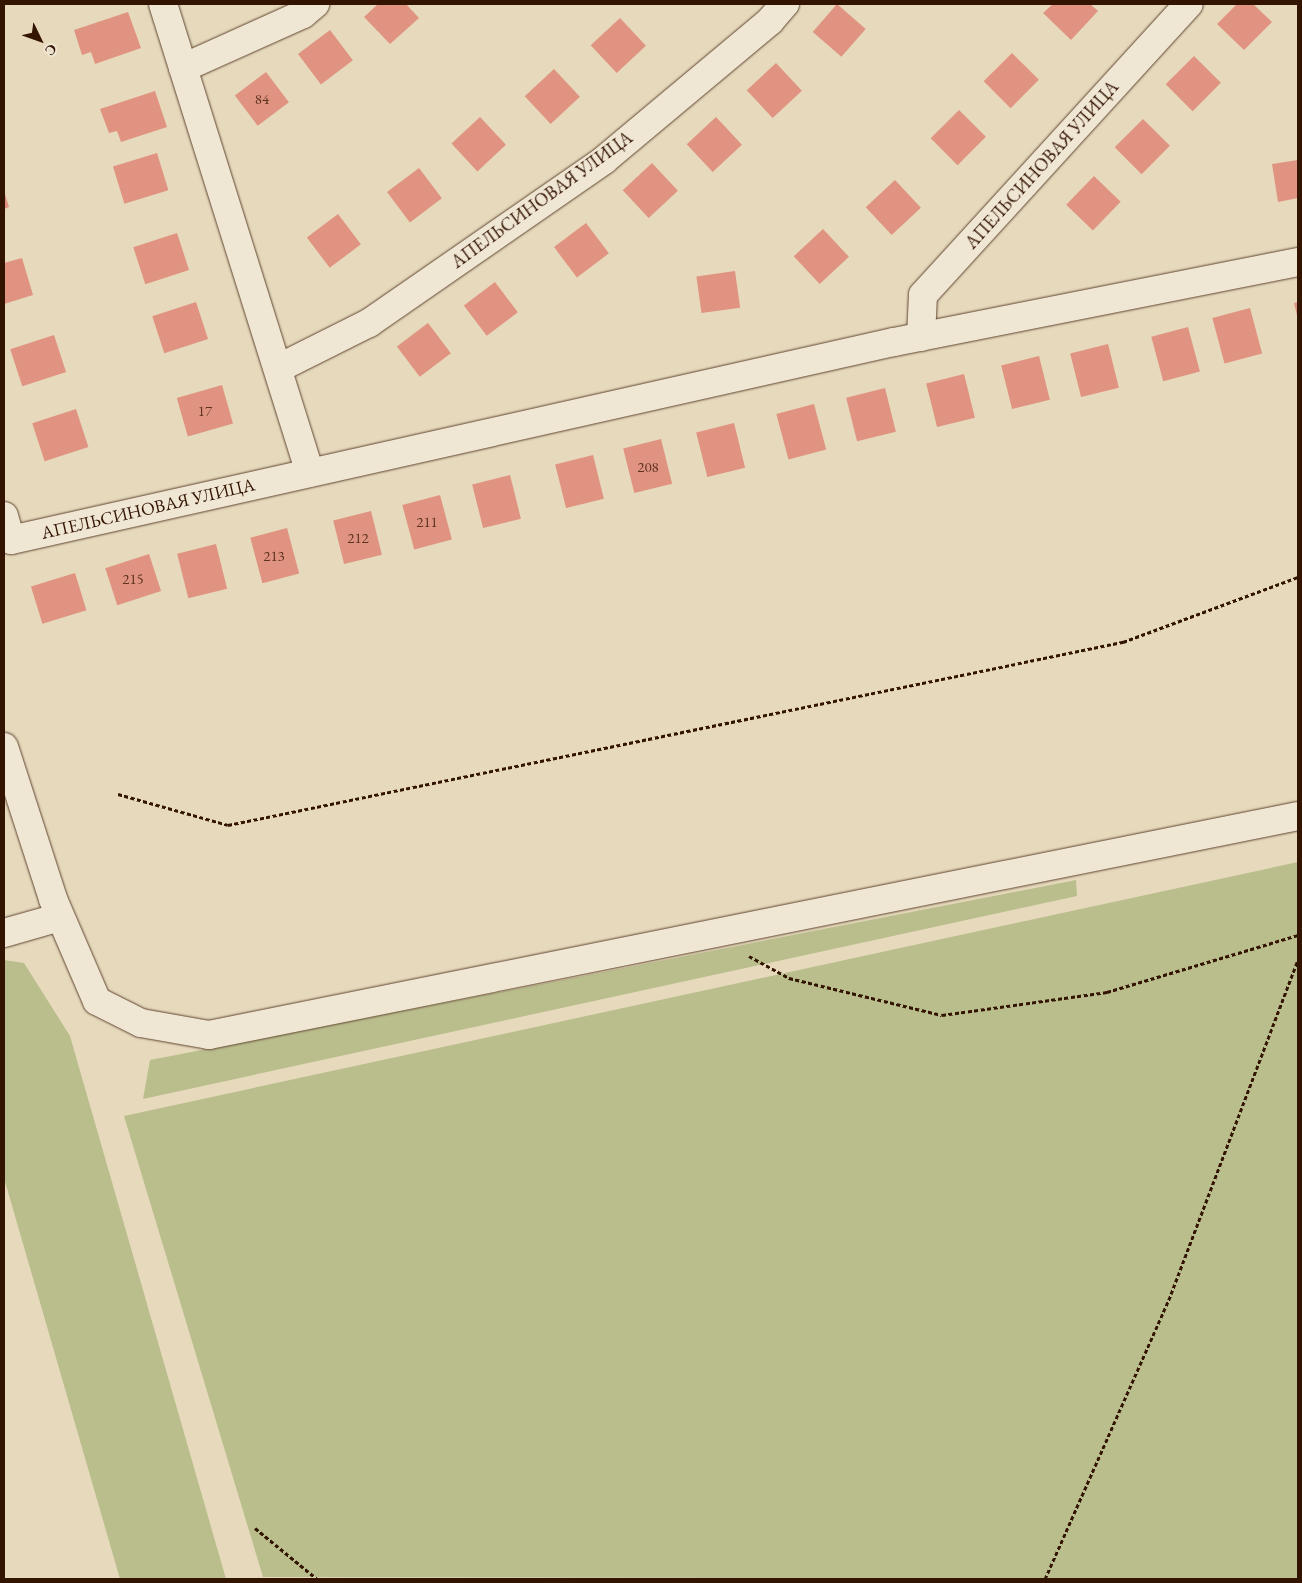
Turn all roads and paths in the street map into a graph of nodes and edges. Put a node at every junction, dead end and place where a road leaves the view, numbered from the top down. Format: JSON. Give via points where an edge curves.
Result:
{"nodes":[{"id":1,"x":163,"y":4,"type":"edge"},
{"id":2,"x":315,"y":4,"type":"edge"},
{"id":3,"x":784,"y":4,"type":"edge"},
{"id":4,"x":1189,"y":4,"type":"edge"},
{"id":5,"x":183,"y":68,"type":"junction"},
{"id":6,"x":1298,"y":262,"type":"edge"},
{"id":7,"x":920,"y":337,"type":"junction"},
{"id":8,"x":279,"y":368,"type":"junction"},
{"id":9,"x":310,"y":473,"type":"junction"},
{"id":10,"x":4,"y":516,"type":"edge"},
{"id":11,"x":1298,"y":577,"type":"edge"},
{"id":12,"x":4,"y":747,"type":"edge"},
{"id":13,"x":118,"y":794,"type":"dead end"},
{"id":14,"x":1298,"y":816,"type":"edge"},
{"id":15,"x":60,"y":916,"type":"junction"},
{"id":16,"x":744,"y":927,"type":"junction"},
{"id":17,"x":4,"y":933,"type":"edge"},
{"id":18,"x":1298,"y":935,"type":"edge"},
{"id":19,"x":1298,"y":960,"type":"edge"},
{"id":20,"x":255,"y":1528,"type":"dead end"},
{"id":21,"x":316,"y":1579,"type":"edge"},
{"id":22,"x":1045,"y":1579,"type":"edge"}],
"edges":[{"from":1,"to":5,"type":"street"},
{"from":2,"to":5,"type":"street","via":[[303,14]]},
{"from":3,"to":8,"type":"street","name":"АПЕЛЬСИНОВАЯ УЛИЦА","via":[[770,21],[604,160],[369,323]]},
{"from":4,"to":7,"type":"street","name":"АПЕЛЬСИНОВАЯ УЛИЦА","via":[[923,295]]},
{"from":5,"to":8,"type":"street"},
{"from":6,"to":7,"type":"street","name":"АПЕЛЬСИНОВАЯ УЛИЦА"},
{"from":7,"to":9,"type":"street","name":"АПЕЛЬСИНОВАЯ УЛИЦА"},
{"from":8,"to":9,"type":"street"},
{"from":9,"to":10,"type":"street","name":"АПЕЛЬСИНОВАЯ УЛИЦА","via":[[11,540]]},
{"from":11,"to":13,"type":"path","via":[[1123,642],[228,825]]},
{"from":12,"to":15,"type":"street"},
{"from":14,"to":16,"type":"street"},
{"from":15,"to":16,"type":"street","via":[[97,1001],[141,1023],[209,1035]]},
{"from":15,"to":17,"type":"street"},
{"from":16,"to":18,"type":"path","via":[[745,953],[789,978],[942,1015],[1107,992]]},
{"from":19,"to":22,"type":"path","via":[[1171,1294]]},
{"from":20,"to":21,"type":"path"}]}
